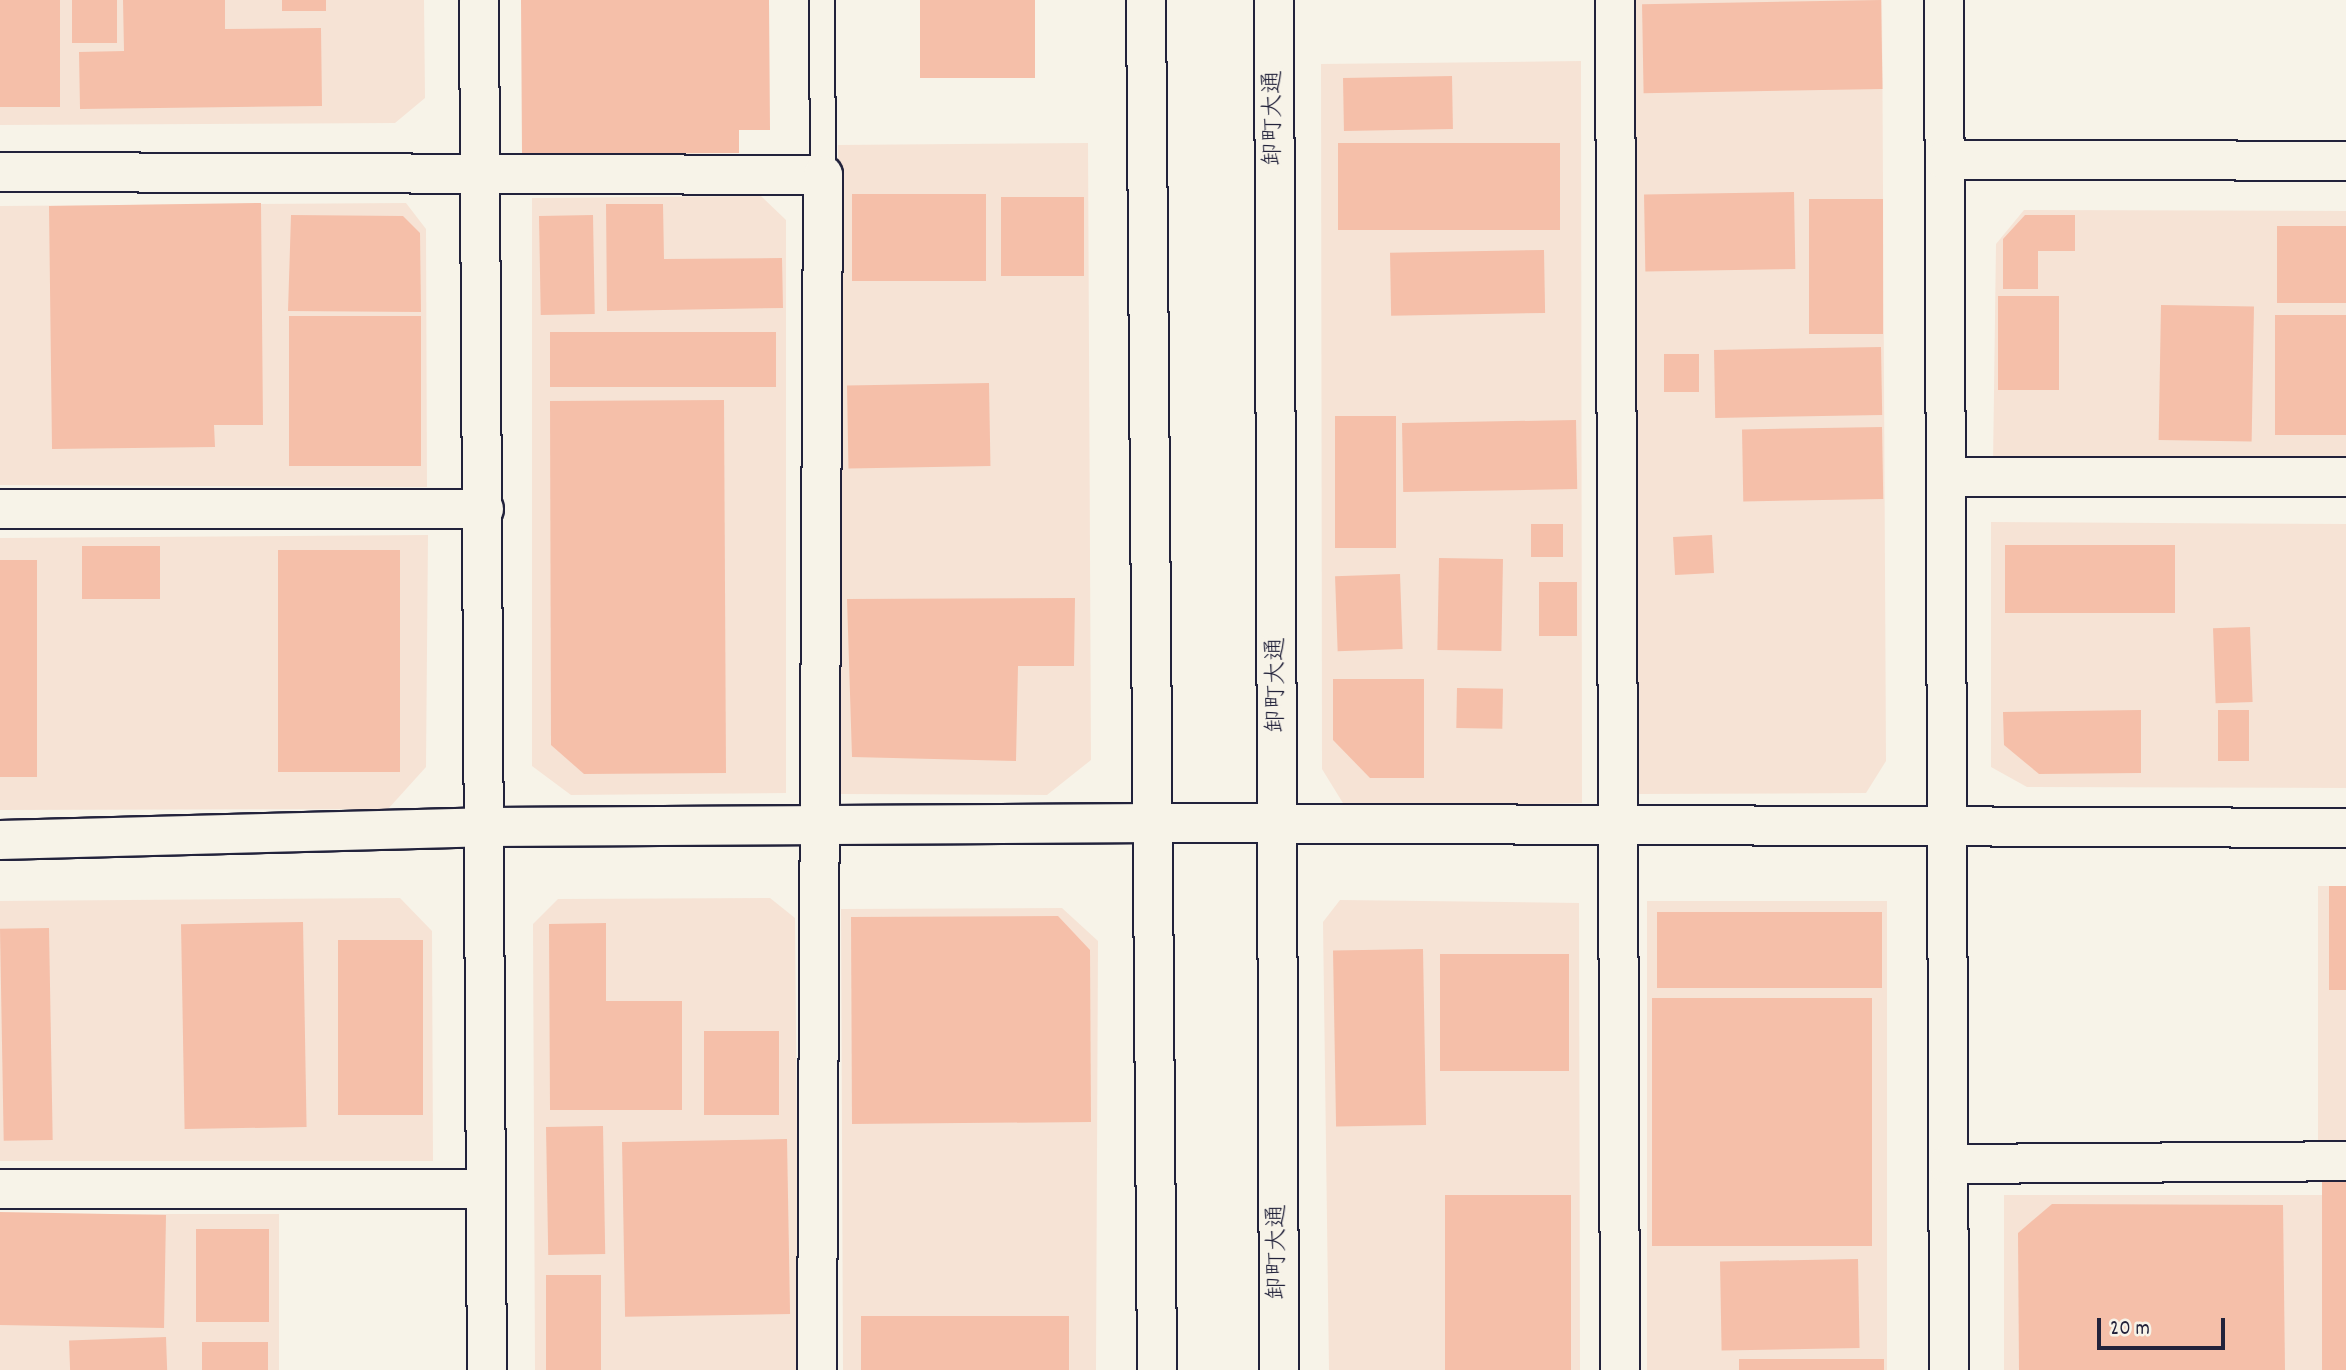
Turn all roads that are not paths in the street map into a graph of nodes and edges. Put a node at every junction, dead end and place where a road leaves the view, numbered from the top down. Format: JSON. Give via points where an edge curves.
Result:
{"nodes":[{"id":1,"x":479,"y":0,"type":"edge"},
{"id":2,"x":822,"y":0,"type":"edge"},
{"id":3,"x":1146,"y":0,"type":"edge"},
{"id":4,"x":1274,"y":0,"type":"edge"},
{"id":5,"x":1615,"y":0,"type":"edge"},
{"id":6,"x":1944,"y":0,"type":"edge"},
{"id":7,"x":1945,"y":160,"type":"junction"},
{"id":8,"x":2346,"y":161,"type":"edge"},
{"id":9,"x":0,"y":172,"type":"edge"},
{"id":10,"x":823,"y":175,"type":"junction"},
{"id":11,"x":482,"y":176,"type":"junction"},
{"id":12,"x":1948,"y":477,"type":"junction"},
{"id":13,"x":2346,"y":477,"type":"edge"},
{"id":14,"x":0,"y":509,"type":"edge"},
{"id":15,"x":484,"y":509,"type":"junction"},
{"id":16,"x":1154,"y":823,"type":"junction"},
{"id":17,"x":1280,"y":823,"type":"junction"},
{"id":18,"x":1620,"y":825,"type":"junction"},
{"id":19,"x":484,"y":827,"type":"junction"},
{"id":20,"x":1950,"y":827,"type":"junction"},
{"id":21,"x":821,"y":828,"type":"junction"},
{"id":22,"x":2346,"y":828,"type":"edge"},
{"id":23,"x":0,"y":840,"type":"edge"},
{"id":24,"x":2346,"y":1161,"type":"edge"},
{"id":25,"x":1948,"y":1164,"type":"junction"},
{"id":26,"x":0,"y":1189,"type":"edge"},
{"id":27,"x":486,"y":1189,"type":"junction"},
{"id":28,"x":487,"y":1370,"type":"edge"},
{"id":29,"x":817,"y":1370,"type":"edge"},
{"id":30,"x":1157,"y":1370,"type":"edge"},
{"id":31,"x":1279,"y":1370,"type":"edge"},
{"id":32,"x":1620,"y":1370,"type":"edge"},
{"id":33,"x":1949,"y":1370,"type":"edge"}],
"edges":[{"from":1,"to":11,"type":"street"},
{"from":2,"to":10,"type":"lane"},
{"from":3,"to":16,"type":"street"},
{"from":4,"to":17,"type":"street","name":"卸町大通"},
{"from":5,"to":18,"type":"street"},
{"from":6,"to":7,"type":"street"},
{"from":7,"to":8,"type":"street"},
{"from":7,"to":12,"type":"street"},
{"from":9,"to":11,"type":"street"},
{"from":10,"to":11,"type":"street"},
{"from":10,"to":21,"type":"street"},
{"from":11,"to":15,"type":"street"},
{"from":12,"to":13,"type":"street"},
{"from":12,"to":20,"type":"street"},
{"from":14,"to":15,"type":"street"},
{"from":15,"to":19,"type":"street"},
{"from":16,"to":17,"type":"street"},
{"from":16,"to":21,"type":"street"},
{"from":16,"to":30,"type":"street"},
{"from":17,"to":18,"type":"street"},
{"from":17,"to":31,"type":"street","name":"卸町大通"},
{"from":18,"to":20,"type":"street"},
{"from":18,"to":32,"type":"street"},
{"from":19,"to":21,"type":"street"},
{"from":19,"to":23,"type":"street"},
{"from":19,"to":27,"type":"street"},
{"from":20,"to":22,"type":"street"},
{"from":20,"to":25,"type":"street"},
{"from":21,"to":29,"type":"street"},
{"from":24,"to":25,"type":"street"},
{"from":25,"to":33,"type":"street"},
{"from":26,"to":27,"type":"street"},
{"from":27,"to":28,"type":"street"}]}
